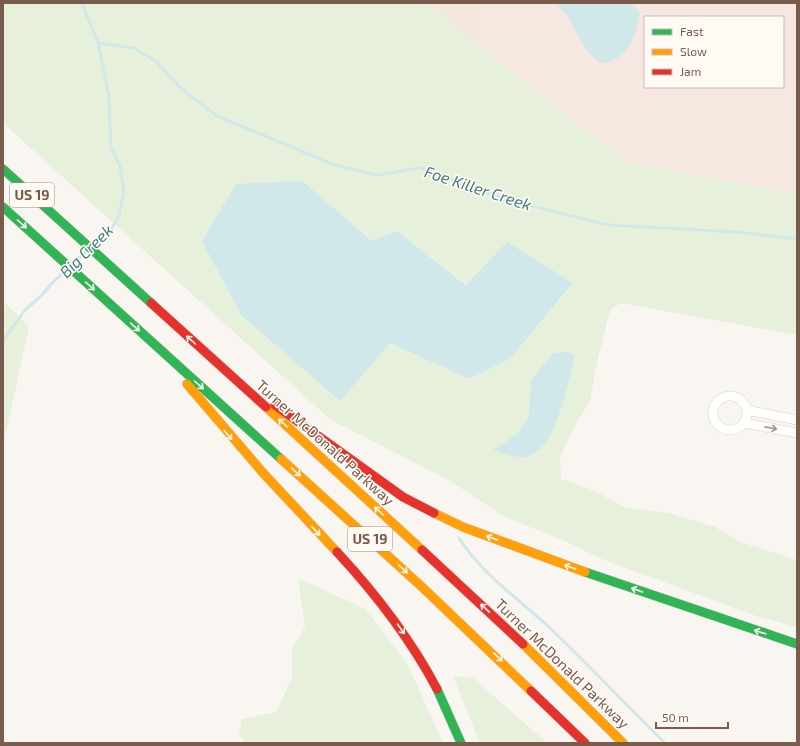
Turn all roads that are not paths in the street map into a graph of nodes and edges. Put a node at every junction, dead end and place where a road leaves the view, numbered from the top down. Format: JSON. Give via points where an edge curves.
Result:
{"nodes":[{"id":1,"x":3,"y":169,"type":"edge"},
{"id":2,"x":3,"y":207,"type":"edge"},
{"id":3,"x":150,"y":340,"type":"junction"},
{"id":4,"x":220,"y":366,"type":"junction"},
{"id":5,"x":747,"y":410,"type":"junction"},
{"id":6,"x":797,"y":420,"type":"edge"},
{"id":7,"x":744,"y":423,"type":"junction"},
{"id":8,"x":797,"y":433,"type":"edge"},
{"id":9,"x":797,"y":644,"type":"edge"},
{"id":10,"x":461,"y":743,"type":"edge"},
{"id":11,"x":585,"y":743,"type":"edge"},
{"id":12,"x":623,"y":743,"type":"edge"}],
"edges":[{"from":4,"to":1,"type":"highway","name":"Turner McDonald Parkway","number":"US 19","one_way":true},
{"from":2,"to":3,"type":"highway","number":"US 19","one_way":true},
{"from":3,"to":10,"type":"highway","one_way":true,"via":[[235,442],[387,611],[428,673]]},
{"from":3,"to":11,"type":"highway","number":"US 19","one_way":true,"via":[[437,600]]},
{"from":9,"to":4,"type":"highway","one_way":true,"via":[[607,580],[441,517],[398,493]]},
{"from":12,"to":4,"type":"highway","name":"Turner McDonald Parkway","number":"US 19","one_way":true,"via":[[479,602]]},
{"from":5,"to":6,"type":"street"},
{"from":5,"to":7,"type":"street"},
{"from":5,"to":7,"type":"street","via":[[739,398],[726,396],[716,402],[712,412],[716,424],[726,430],[739,428]]},
{"from":7,"to":8,"type":"street","one_way":true}]}
